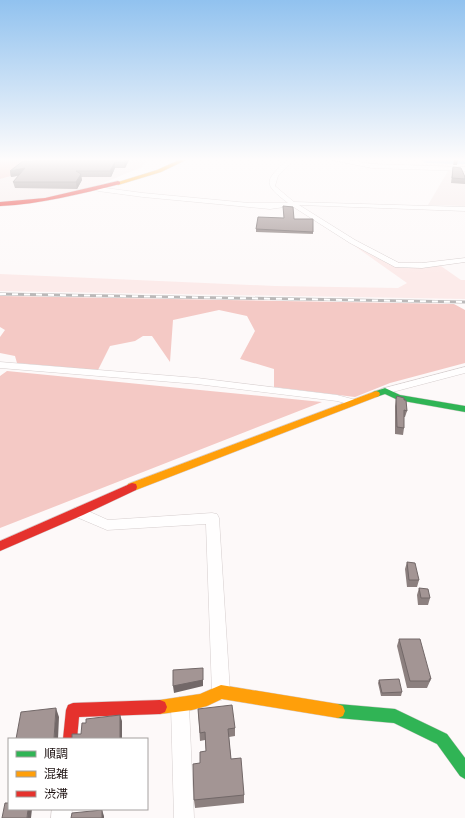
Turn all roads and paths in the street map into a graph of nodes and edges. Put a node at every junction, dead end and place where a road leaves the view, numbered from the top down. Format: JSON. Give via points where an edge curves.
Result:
{"nodes":[{"id":1,"x":55,"y":198,"type":"edge"},
{"id":2,"x":168,"y":198,"type":"edge"},
{"id":3,"x":285,"y":198,"type":"edge"},
{"id":4,"x":0,"y":204,"type":"edge"},
{"id":5,"x":294,"y":204,"type":"junction"},
{"id":6,"x":465,"y":209,"type":"edge"},
{"id":7,"x":465,"y":260,"type":"edge"},
{"id":8,"x":0,"y":365,"type":"edge"},
{"id":9,"x":465,"y":370,"type":"edge"},
{"id":10,"x":385,"y":391,"type":"junction"},
{"id":11,"x":352,"y":402,"type":"junction"},
{"id":12,"x":465,"y":409,"type":"edge"},
{"id":13,"x":79,"y":512,"type":"junction"},
{"id":14,"x":0,"y":546,"type":"edge"},
{"id":15,"x":222,"y":692,"type":"junction"},
{"id":16,"x":180,"y":706,"type":"junction"},
{"id":17,"x":70,"y":738,"type":"edge"},
{"id":18,"x":465,"y":771,"type":"edge"},
{"id":19,"x":184,"y":818,"type":"edge"}],
"edges":[{"from":1,"to":4,"type":"street"},
{"from":2,"to":5,"type":"street","via":[[259,206]]},
{"from":3,"to":5,"type":"street"},
{"from":5,"to":6,"type":"street"},
{"from":5,"to":7,"type":"street","via":[[349,239],[394,263],[408,265]]},
{"from":8,"to":11,"type":"street","via":[[197,381]]},
{"from":9,"to":10,"type":"street"},
{"from":10,"to":11,"type":"street"},
{"from":10,"to":12,"type":"street","via":[[398,397]]},
{"from":11,"to":13,"type":"street","via":[[118,492]]},
{"from":13,"to":14,"type":"street"},
{"from":13,"to":15,"type":"street","via":[[107,525],[212,518]]},
{"from":15,"to":16,"type":"street"},
{"from":15,"to":18,"type":"street","via":[[348,713],[395,716],[442,739]]},
{"from":16,"to":17,"type":"street","via":[[73,710]]},
{"from":16,"to":19,"type":"street"}]}
